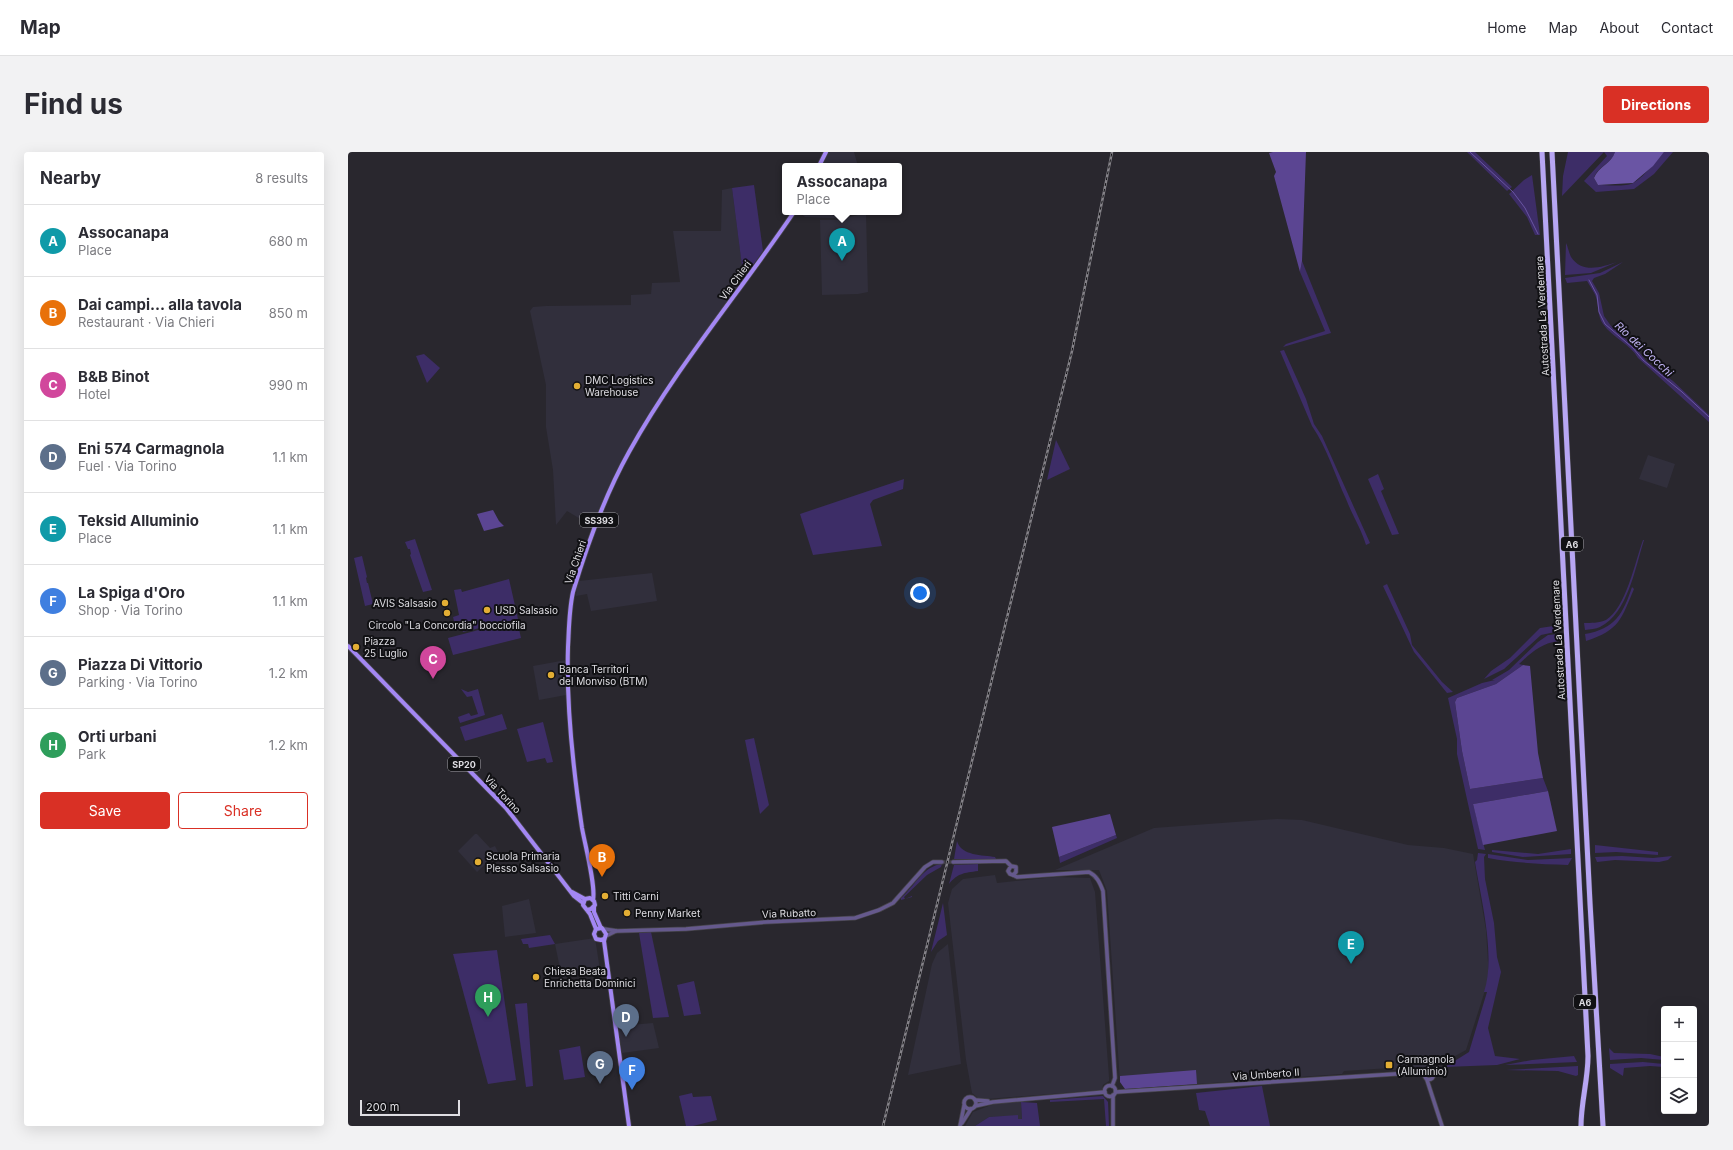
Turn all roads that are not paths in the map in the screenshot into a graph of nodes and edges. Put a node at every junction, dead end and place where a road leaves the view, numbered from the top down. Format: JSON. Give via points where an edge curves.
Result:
{"nodes":[{"id":1,"x":826,"y":152,"type":"edge"},
{"id":2,"x":1538,"y":152,"type":"edge"},
{"id":3,"x":1542,"y":152,"type":"edge"},
{"id":4,"x":1552,"y":152,"type":"edge"},
{"id":5,"x":820,"y":163,"type":"edge"},
{"id":6,"x":1545,"y":199,"type":"junction"},
{"id":7,"x":792,"y":215,"type":"edge"},
{"id":8,"x":348,"y":646,"type":"edge"},
{"id":9,"x":942,"y":862,"type":"tunnel mouth"},
{"id":10,"x":953,"y":862,"type":"tunnel mouth"},
{"id":11,"x":592,"y":879,"type":"junction"},
{"id":12,"x":585,"y":900,"type":"junction"},
{"id":13,"x":593,"y":900,"type":"junction"},
{"id":14,"x":594,"y":907,"type":"junction"},
{"id":15,"x":587,"y":910,"type":"junction"},
{"id":16,"x":602,"y":929,"type":"junction"},
{"id":17,"x":596,"y":930,"type":"junction"},
{"id":18,"x":618,"y":931,"type":"junction"},
{"id":19,"x":605,"y":937,"type":"junction"},
{"id":20,"x":599,"y":940,"type":"junction"},
{"id":21,"x":619,"y":1050,"type":"junction"},
{"id":22,"x":1425,"y":1074,"type":"junction"},
{"id":23,"x":1430,"y":1081,"type":"junction"},
{"id":24,"x":1112,"y":1086,"type":"junction"},
{"id":25,"x":1105,"y":1092,"type":"junction"},
{"id":26,"x":1115,"y":1094,"type":"junction"},
{"id":27,"x":1109,"y":1096,"type":"junction"},
{"id":28,"x":975,"y":1100,"type":"junction"},
{"id":29,"x":993,"y":1102,"type":"junction"},
{"id":30,"x":964,"y":1106,"type":"junction"},
{"id":31,"x":975,"y":1106,"type":"junction"},
{"id":32,"x":971,"y":1109,"type":"junction"},
{"id":33,"x":629,"y":1126,"type":"edge"},
{"id":34,"x":960,"y":1126,"type":"edge"},
{"id":35,"x":1112,"y":1126,"type":"edge"},
{"id":36,"x":1442,"y":1126,"type":"edge"},
{"id":37,"x":1581,"y":1126,"type":"edge"},
{"id":38,"x":1603,"y":1126,"type":"edge"}],
"edges":[{"from":1,"to":5,"type":"main road"},
{"from":2,"to":6,"type":"highway"},
{"from":3,"to":6,"type":"highway","name":"Autostrada La Verdemare","number":"A6"},
{"from":4,"to":38,"type":"highway","name":"Autostrada La Verdemare","number":"A6"},
{"from":6,"to":37,"type":"highway","name":"Autostrada La Verdemare","number":"A6","via":[[1588,1056]]},
{"from":7,"to":11,"type":"main road","name":"Via Chieri","number":"SS393","via":[[665,394],[633,445],[600,515],[578,578],[570,606],[568,696],[578,801]]},
{"from":8,"to":12,"type":"main road","name":"Via Torino","number":"SP20","via":[[506,808],[570,890]]},
{"from":9,"to":18,"type":"street","name":"Via Rubatto","via":[[933,862],[925,867],[893,903],[855,918]]},
{"from":10,"to":24,"type":"street","via":[[1006,861],[1011,866],[1008,871],[1010,874],[1017,877],[1089,872],[1100,882],[1103,891],[1115,1078]]},
{"from":11,"to":12,"type":"main road","name":"Via Chieri","number":"SS393","via":[[592,888]]},
{"from":11,"to":13,"type":"main road","name":"Via Chieri","number":"SS393"},
{"from":12,"to":13,"type":"main road"},
{"from":12,"to":15,"type":"main road","via":[[583,906]]},
{"from":13,"to":14,"type":"main road"},
{"from":14,"to":15,"type":"main road"},
{"from":14,"to":16,"type":"main road"},
{"from":15,"to":17,"type":"main road"},
{"from":16,"to":17,"type":"main road"},
{"from":16,"to":18,"type":"street"},
{"from":16,"to":19,"type":"main road"},
{"from":17,"to":20,"type":"main road","via":[[594,936]]},
{"from":18,"to":19,"type":"street"},
{"from":19,"to":20,"type":"main road"},
{"from":19,"to":21,"type":"main road"},
{"from":20,"to":21,"type":"main road","via":[[603,949]]},
{"from":21,"to":33,"type":"main road"},
{"from":22,"to":23,"type":"street"},
{"from":22,"to":23,"type":"street","via":[[1433,1072]]},
{"from":22,"to":26,"type":"street","name":"Via Umberto II","via":[[1418,1072]]},
{"from":23,"to":36,"type":"street"},
{"from":24,"to":25,"type":"street","via":[[1106,1088]]},
{"from":24,"to":26,"type":"street"},
{"from":25,"to":27,"type":"street"},
{"from":25,"to":29,"type":"street"},
{"from":26,"to":27,"type":"street","name":"Via Umberto II"},
{"from":26,"to":35,"type":"street"},
{"from":27,"to":35,"type":"street"},
{"from":28,"to":29,"type":"street"},
{"from":28,"to":30,"type":"street","via":[[966,1097]]},
{"from":28,"to":31,"type":"street"},
{"from":29,"to":31,"type":"street"},
{"from":30,"to":32,"type":"street"},
{"from":30,"to":34,"type":"street"},
{"from":31,"to":32,"type":"street"},
{"from":32,"to":34,"type":"street"}]}
